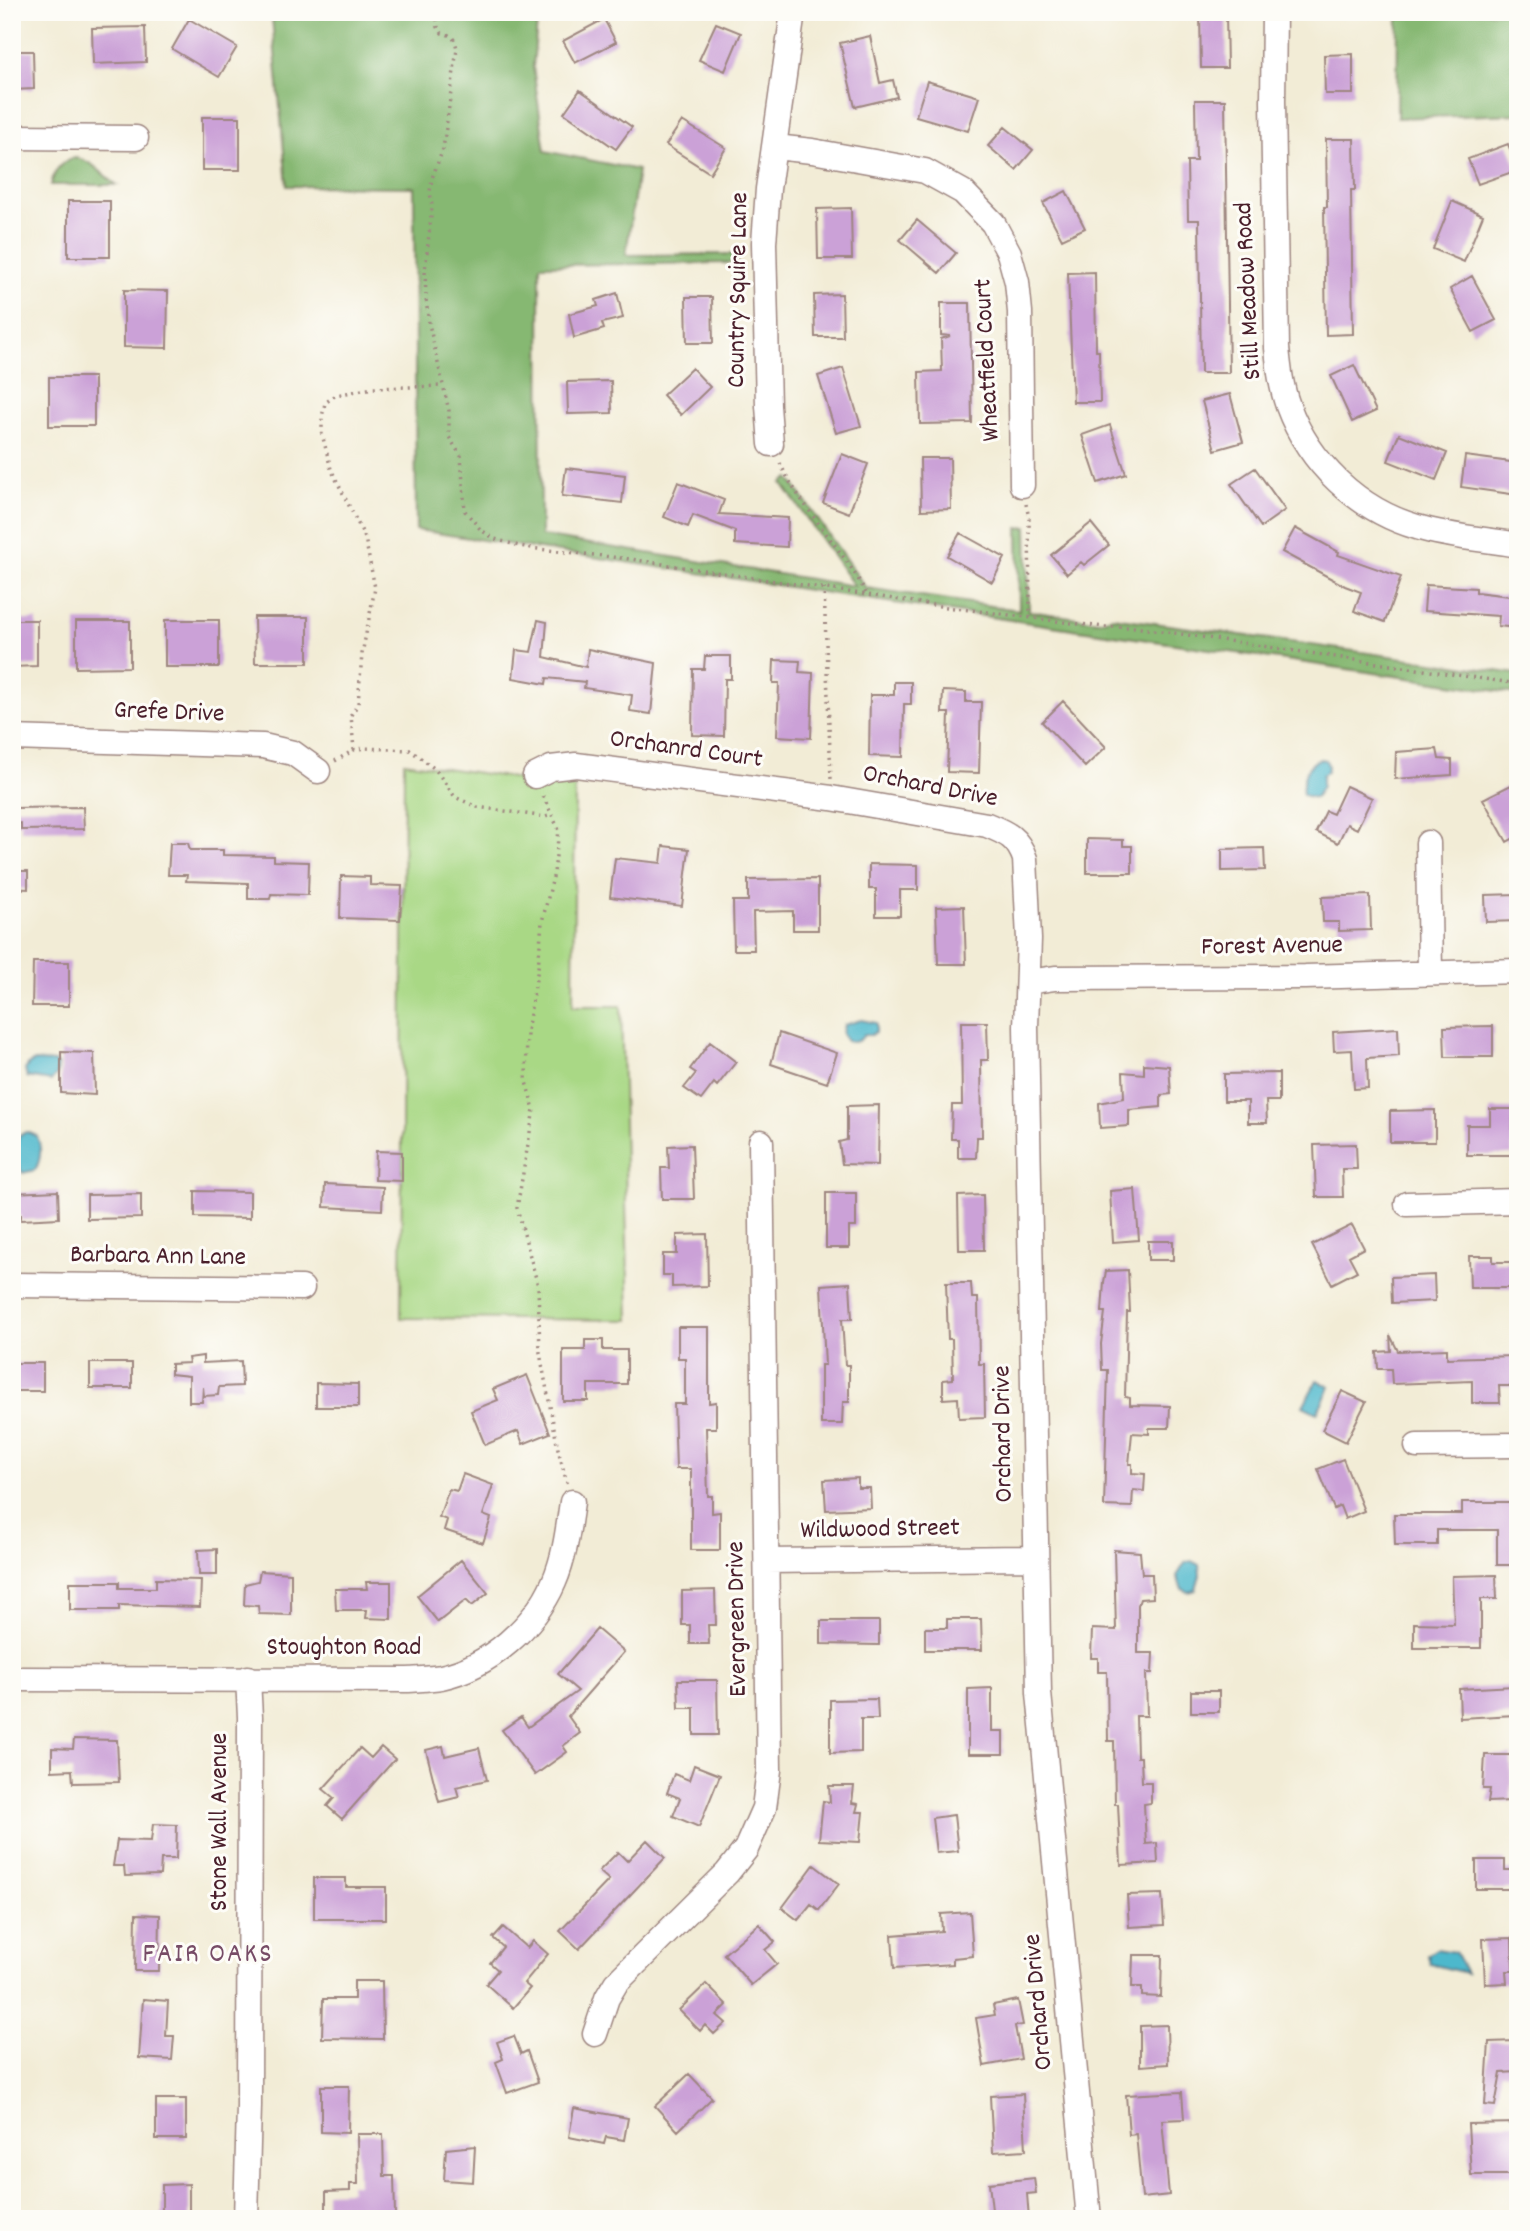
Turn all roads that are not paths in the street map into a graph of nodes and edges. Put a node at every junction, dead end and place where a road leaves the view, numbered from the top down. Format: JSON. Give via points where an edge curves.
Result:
{"nodes":[{"id":1,"x":793,"y":12,"type":"edge"},
{"id":2,"x":1274,"y":12,"type":"edge"},
{"id":3,"x":12,"y":137,"type":"edge"},
{"id":4,"x":136,"y":138,"type":"dead end"},
{"id":5,"x":775,"y":147,"type":"junction"},
{"id":6,"x":771,"y":444,"type":"road end"},
{"id":7,"x":1023,"y":485,"type":"road end"},
{"id":8,"x":1518,"y":545,"type":"edge"},
{"id":9,"x":12,"y":738,"type":"edge"},
{"id":10,"x":318,"y":771,"type":"road end"},
{"id":11,"x":534,"y":776,"type":"road end"},
{"id":12,"x":831,"y":798,"type":"joint"},
{"id":13,"x":1428,"y":843,"type":"dead end"},
{"id":14,"x":1518,"y":971,"type":"edge"},
{"id":15,"x":1430,"y":973,"type":"junction"},
{"id":16,"x":1028,"y":982,"type":"junction"},
{"id":17,"x":761,"y":1142,"type":"dead end"},
{"id":18,"x":1518,"y":1201,"type":"edge"},
{"id":19,"x":1407,"y":1204,"type":"dead end"},
{"id":20,"x":12,"y":1285,"type":"edge"},
{"id":21,"x":302,"y":1288,"type":"dead end"},
{"id":22,"x":1518,"y":1445,"type":"edge"},
{"id":23,"x":1417,"y":1446,"type":"dead end"},
{"id":24,"x":572,"y":1502,"type":"road end"},
{"id":25,"x":1035,"y":1558,"type":"junction"},
{"id":26,"x":767,"y":1562,"type":"junction"},
{"id":27,"x":248,"y":1678,"type":"junction"},
{"id":28,"x":12,"y":1679,"type":"edge"},
{"id":29,"x":595,"y":2034,"type":"dead end"},
{"id":30,"x":246,"y":2219,"type":"edge"},
{"id":31,"x":1089,"y":2219,"type":"edge"}],
"edges":[{"from":1,"to":5,"type":"street","name":"Country Squire Lane"},
{"from":2,"to":8,"type":"street","name":"Still Meadow Road","via":[[1277,348],[1288,406],[1318,460],[1364,503],[1416,527]]},
{"from":3,"to":4,"type":"street"},
{"from":5,"to":6,"type":"street","name":"Country Squire Lane","via":[[764,243]]},
{"from":5,"to":7,"type":"street","name":"Wheatfield Court","via":[[925,171],[962,192],[993,223],[1009,253],[1017,282]]},
{"from":9,"to":10,"type":"street","name":"Grefe Drive","via":[[263,746],[293,753]]},
{"from":11,"to":12,"type":"street","name":"Orchanrd Court","via":[[576,765]]},
{"from":12,"to":16,"type":"street","name":"Orchard Drive","via":[[987,825],[1015,838],[1025,859]]},
{"from":13,"to":15,"type":"street"},
{"from":14,"to":15,"type":"street","name":"Forest Avenue"},
{"from":15,"to":16,"type":"street","name":"Forest Avenue"},
{"from":16,"to":25,"type":"street","name":"Orchard Drive"},
{"from":17,"to":26,"type":"street","name":"Evergreen Drive"},
{"from":18,"to":19,"type":"street"},
{"from":20,"to":21,"type":"street","name":"Barbara Ann Lane"},
{"from":22,"to":23,"type":"street"},
{"from":24,"to":27,"type":"street","name":"Stoughton Road","via":[[554,1583],[509,1643],[475,1665],[442,1676],[408,1680]]},
{"from":25,"to":26,"type":"street","name":"Wildwood Street"},
{"from":25,"to":31,"type":"street","name":"Orchard Drive","via":[[1044,1759]]},
{"from":26,"to":29,"type":"street","name":"Evergreen Drive","via":[[769,1770],[764,1808],[754,1834],[727,1873],[616,1983]]},
{"from":27,"to":28,"type":"street","name":"Stoughton Road"},
{"from":27,"to":30,"type":"street","name":"Stone Wall Avenue"}]}
